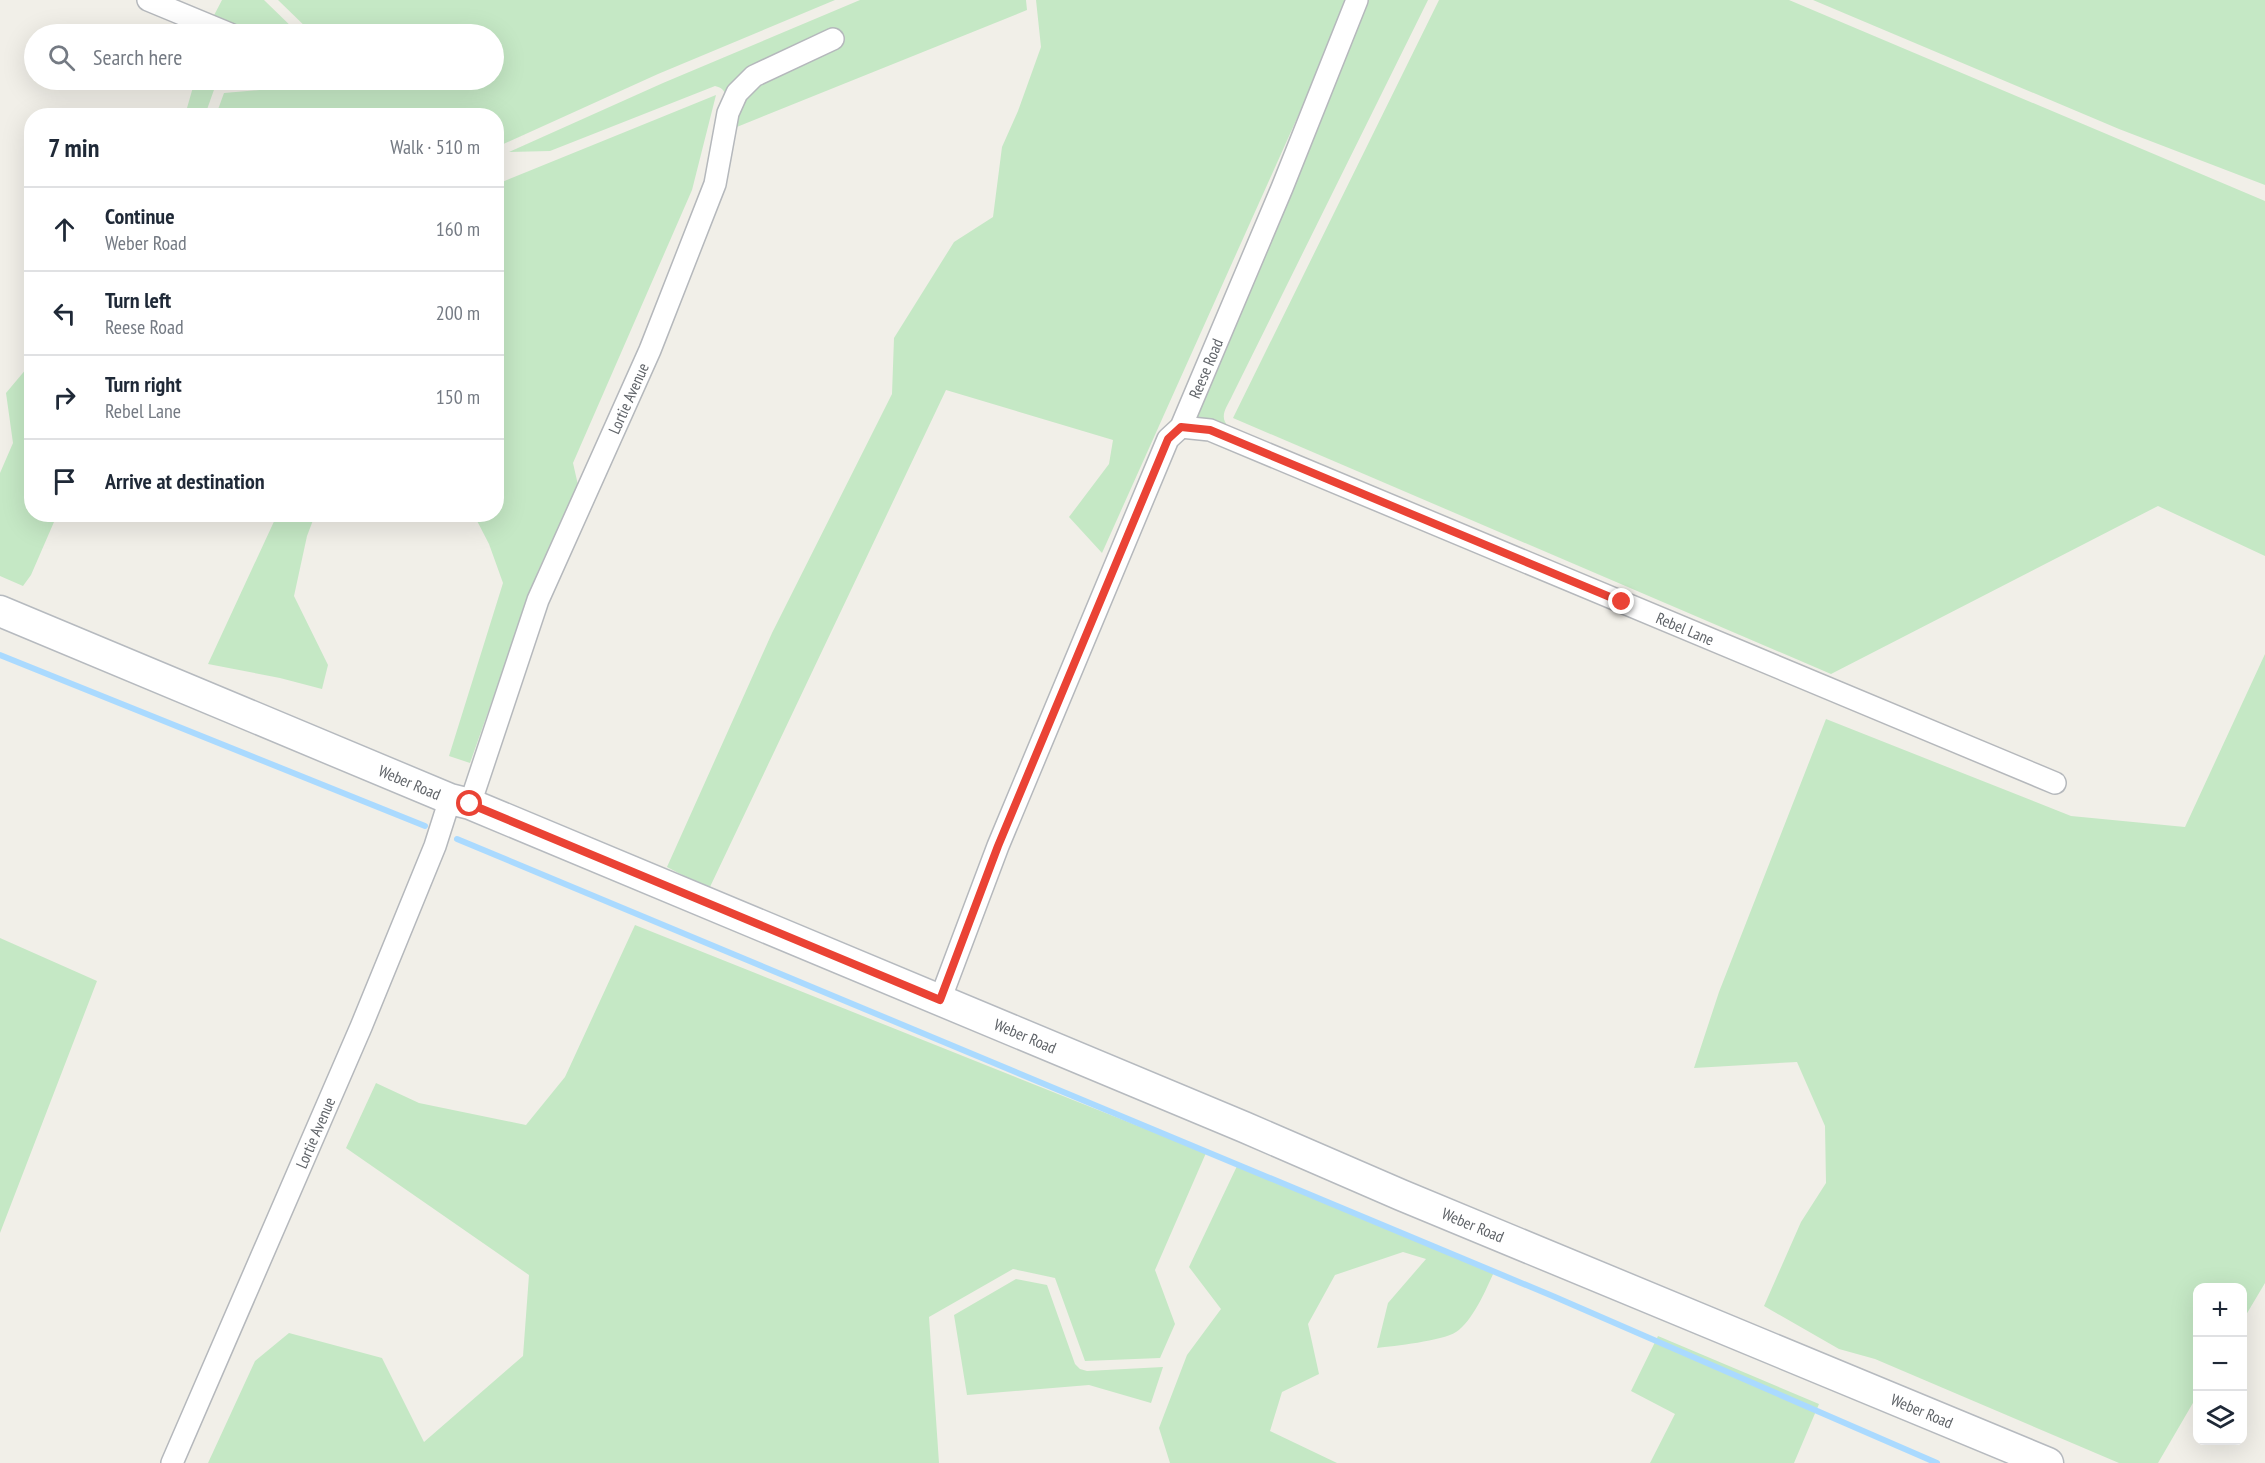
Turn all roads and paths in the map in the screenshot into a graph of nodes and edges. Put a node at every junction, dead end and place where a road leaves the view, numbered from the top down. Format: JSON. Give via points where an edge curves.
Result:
{"nodes":[{"id":1,"x":148,"y":0,"type":"edge"},
{"id":2,"x":1358,"y":0,"type":"edge"},
{"id":3,"x":206,"y":24,"type":"edge"},
{"id":4,"x":833,"y":39,"type":"dead end"},
{"id":5,"x":1181,"y":427,"type":"junction"},
{"id":6,"x":0,"y":611,"type":"edge"},
{"id":7,"x":2055,"y":783,"type":"dead end"},
{"id":8,"x":460,"y":801,"type":"junction"},
{"id":9,"x":940,"y":1000,"type":"junction"},
{"id":10,"x":172,"y":1463,"type":"edge"},
{"id":11,"x":2048,"y":1463,"type":"edge"}],
"edges":[{"from":1,"to":3,"type":"street"},
{"from":2,"to":5,"type":"street","name":"Reese Road"},
{"from":4,"to":8,"type":"street","name":"Lortie Avenue","via":[[754,76],[736,93],[728,113],[715,184],[650,350],[538,600]]},
{"from":5,"to":7,"type":"street","name":"Rebel Lane","via":[[1210,430]]},
{"from":5,"to":9,"type":"street","name":"Reese Road","via":[[1168,439],[998,846]]},
{"from":6,"to":8,"type":"street","name":"Weber Road"},
{"from":8,"to":9,"type":"street","name":"Weber Road"},
{"from":8,"to":10,"type":"street","name":"Lortie Avenue","via":[[435,846]]},
{"from":9,"to":11,"type":"street","name":"Weber Road"}]}
